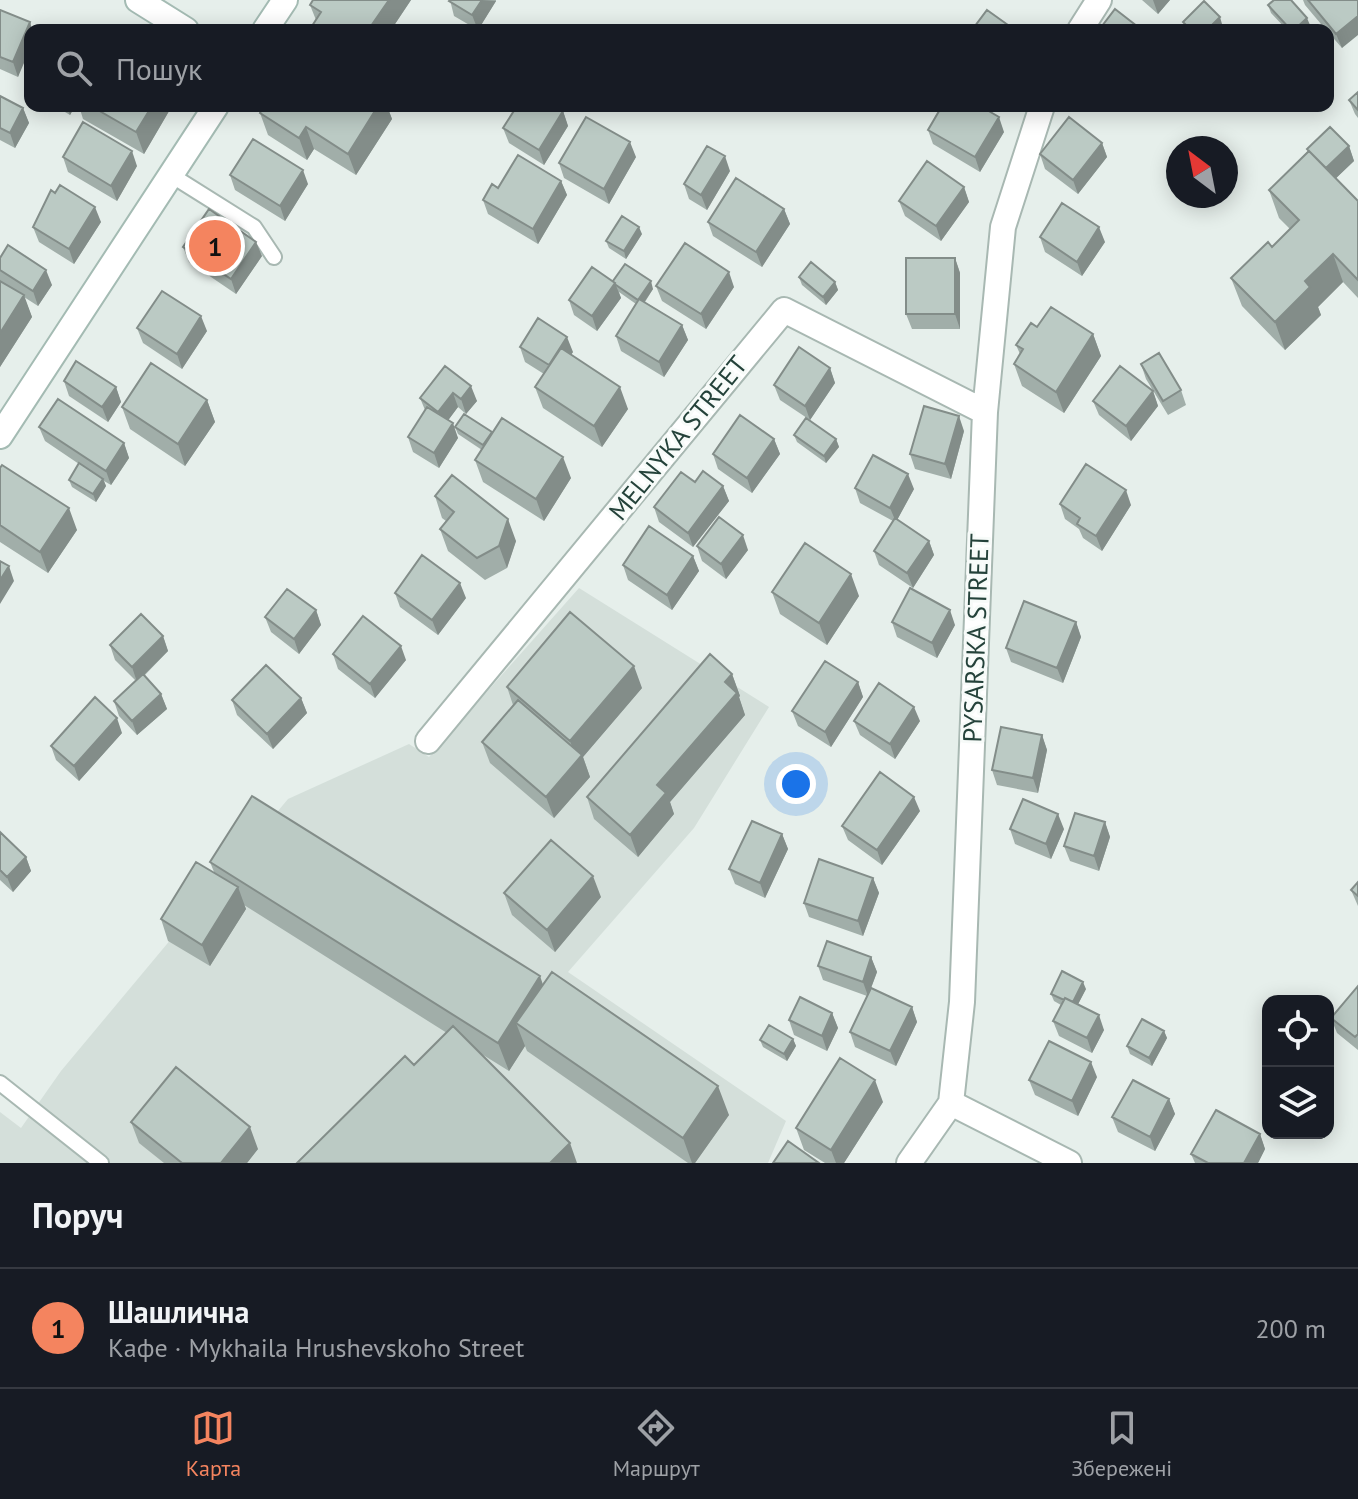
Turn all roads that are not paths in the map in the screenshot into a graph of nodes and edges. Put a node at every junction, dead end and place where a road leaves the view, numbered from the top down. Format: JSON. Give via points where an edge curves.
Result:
{"nodes":[{"id":1,"x":138,"y":0,"type":"edge"},
{"id":2,"x":285,"y":0,"type":"edge"},
{"id":3,"x":1099,"y":0,"type":"edge"},
{"id":4,"x":176,"y":24,"type":"edge"},
{"id":5,"x":269,"y":24,"type":"edge"},
{"id":6,"x":1084,"y":24,"type":"edge"},
{"id":7,"x":212,"y":112,"type":"edge"},
{"id":8,"x":1040,"y":112,"type":"edge"},
{"id":9,"x":171,"y":175,"type":"junction"},
{"id":10,"x":274,"y":257,"type":"dead end"},
{"id":11,"x":8,"y":406,"type":"edge"},
{"id":12,"x":985,"y":412,"type":"junction"},
{"id":13,"x":0,"y":436,"type":"edge"},
{"id":14,"x":428,"y":741,"type":"dead end"},
{"id":15,"x":0,"y":1083,"type":"edge"},
{"id":16,"x":951,"y":1103,"type":"junction"},
{"id":17,"x":101,"y":1163,"type":"edge"},
{"id":18,"x":909,"y":1163,"type":"edge"},
{"id":19,"x":1069,"y":1163,"type":"edge"}],
"edges":[{"from":1,"to":4,"type":"street"},
{"from":2,"to":5,"type":"street"},
{"from":3,"to":6,"type":"street"},
{"from":7,"to":9,"type":"street"},
{"from":8,"to":12,"type":"street","name":"PYSARSKA STREET","via":[[1003,227]]},
{"from":9,"to":10,"type":"lane","via":[[254,227]]},
{"from":9,"to":11,"type":"street"},
{"from":11,"to":13,"type":"street"},
{"from":12,"to":14,"type":"street","name":"MELNYKA STREET","via":[[784,310]]},
{"from":12,"to":16,"type":"street","name":"PYSARSKA STREET","via":[[962,1002]]},
{"from":15,"to":17,"type":"lane"},
{"from":16,"to":18,"type":"street","name":"PYSARSKA STREET"},
{"from":16,"to":19,"type":"street"}]}
